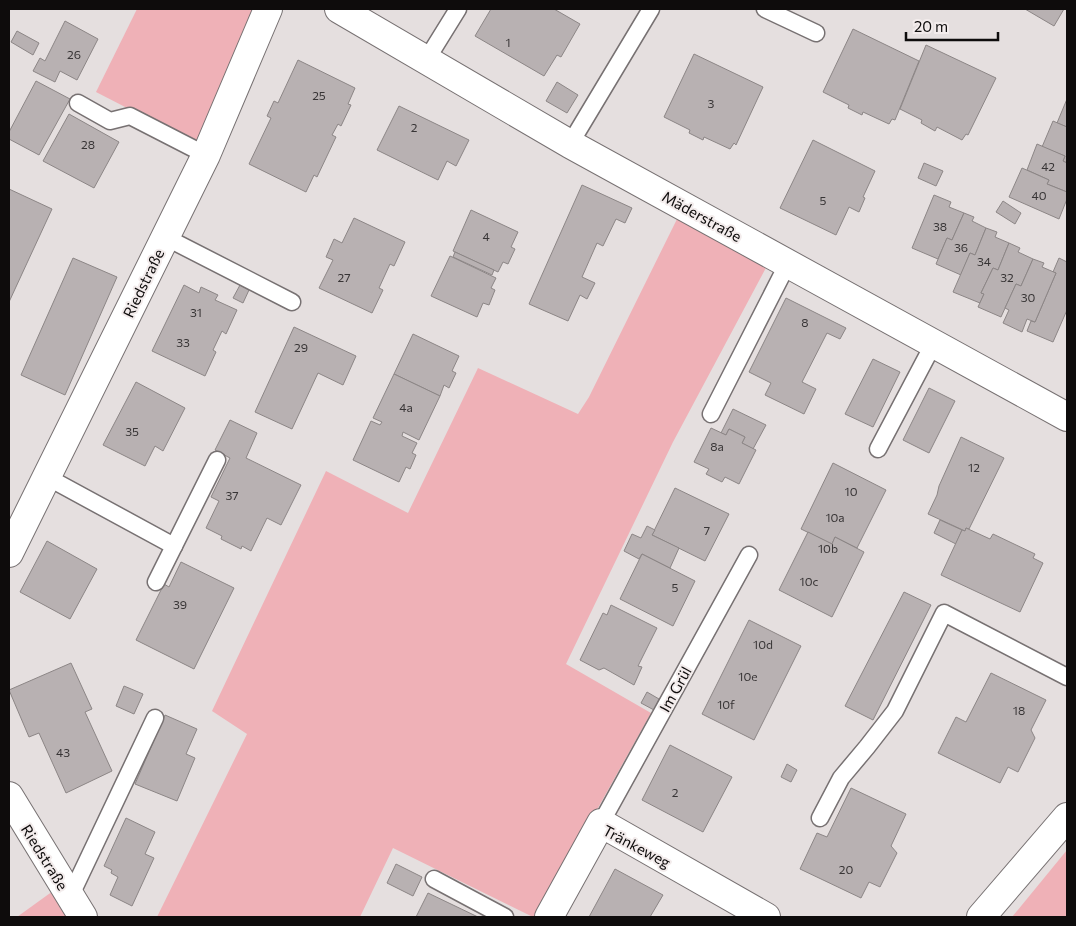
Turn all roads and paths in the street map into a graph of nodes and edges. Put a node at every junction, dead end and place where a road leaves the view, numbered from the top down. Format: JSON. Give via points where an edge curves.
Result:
{"nodes":[{"id":1,"x":268,"y":9,"type":"edge"},
{"id":2,"x":339,"y":9,"type":"edge"},
{"id":3,"x":458,"y":9,"type":"edge"},
{"id":4,"x":651,"y":9,"type":"edge"},
{"id":5,"x":765,"y":9,"type":"edge"},
{"id":6,"x":816,"y":33,"type":"dead end"},
{"id":7,"x":427,"y":60,"type":"junction"},
{"id":8,"x":78,"y":104,"type":"dead end"},
{"id":9,"x":570,"y":144,"type":"junction"},
{"id":10,"x":206,"y":155,"type":"junction"},
{"id":11,"x":165,"y":237,"type":"junction"},
{"id":12,"x":788,"y":263,"type":"junction"},
{"id":13,"x":292,"y":302,"type":"dead end"},
{"id":14,"x":934,"y":343,"type":"junction"},
{"id":15,"x":1065,"y":410,"type":"edge"},
{"id":16,"x":711,"y":414,"type":"dead end"},
{"id":17,"x":878,"y":448,"type":"dead end"},
{"id":18,"x":217,"y":460,"type":"dead end"},
{"id":19,"x":47,"y":476,"type":"junction"},
{"id":20,"x":174,"y":546,"type":"junction"},
{"id":21,"x":9,"y":553,"type":"edge"},
{"id":22,"x":748,"y":554,"type":"dead end"},
{"id":23,"x":156,"y":582,"type":"dead end"},
{"id":24,"x":1067,"y":676,"type":"edge"},
{"id":25,"x":155,"y":718,"type":"dead end"},
{"id":26,"x":9,"y":796,"type":"edge"},
{"id":27,"x":820,"y":818,"type":"dead end"},
{"id":28,"x":1067,"y":818,"type":"edge"},
{"id":29,"x":601,"y":823,"type":"junction"},
{"id":30,"x":16,"y":827,"type":"edge"},
{"id":31,"x":434,"y":879,"type":"dead end"},
{"id":32,"x":76,"y":907,"type":"edge"},
{"id":33,"x":505,"y":917,"type":"edge"},
{"id":34,"x":549,"y":917,"type":"edge"},
{"id":35,"x":766,"y":917,"type":"edge"},
{"id":36,"x":981,"y":917,"type":"edge"}],
"edges":[{"from":1,"to":10,"type":"street","name":"Riedstraße"},
{"from":2,"to":7,"type":"street","name":"Mäderstraße"},
{"from":3,"to":7,"type":"lane"},
{"from":4,"to":9,"type":"lane"},
{"from":5,"to":6,"type":"lane"},
{"from":7,"to":9,"type":"street","name":"Mäderstraße"},
{"from":8,"to":10,"type":"lane","via":[[110,122],[130,116]]},
{"from":9,"to":12,"type":"street","name":"Mäderstraße"},
{"from":10,"to":11,"type":"street","name":"Riedstraße"},
{"from":11,"to":13,"type":"lane"},
{"from":11,"to":19,"type":"street","name":"Riedstraße"},
{"from":12,"to":14,"type":"street","name":"Mäderstraße"},
{"from":12,"to":16,"type":"lane"},
{"from":14,"to":15,"type":"street","name":"Mäderstraße"},
{"from":14,"to":17,"type":"lane"},
{"from":18,"to":20,"type":"lane"},
{"from":19,"to":20,"type":"lane"},
{"from":19,"to":21,"type":"street","name":"Riedstraße"},
{"from":20,"to":23,"type":"lane"},
{"from":22,"to":29,"type":"lane","name":"Im Grül"},
{"from":24,"to":27,"type":"lane","via":[[944,613],[895,711],[841,778]]},
{"from":25,"to":32,"type":"lane"},
{"from":26,"to":30,"type":"street","name":"Riedstraße"},
{"from":28,"to":36,"type":"street"},
{"from":29,"to":34,"type":"street","name":"Tränkeweg"},
{"from":29,"to":35,"type":"street","name":"Tränkeweg"},
{"from":30,"to":32,"type":"street","name":"Riedstraße"},
{"from":31,"to":33,"type":"lane"}]}
